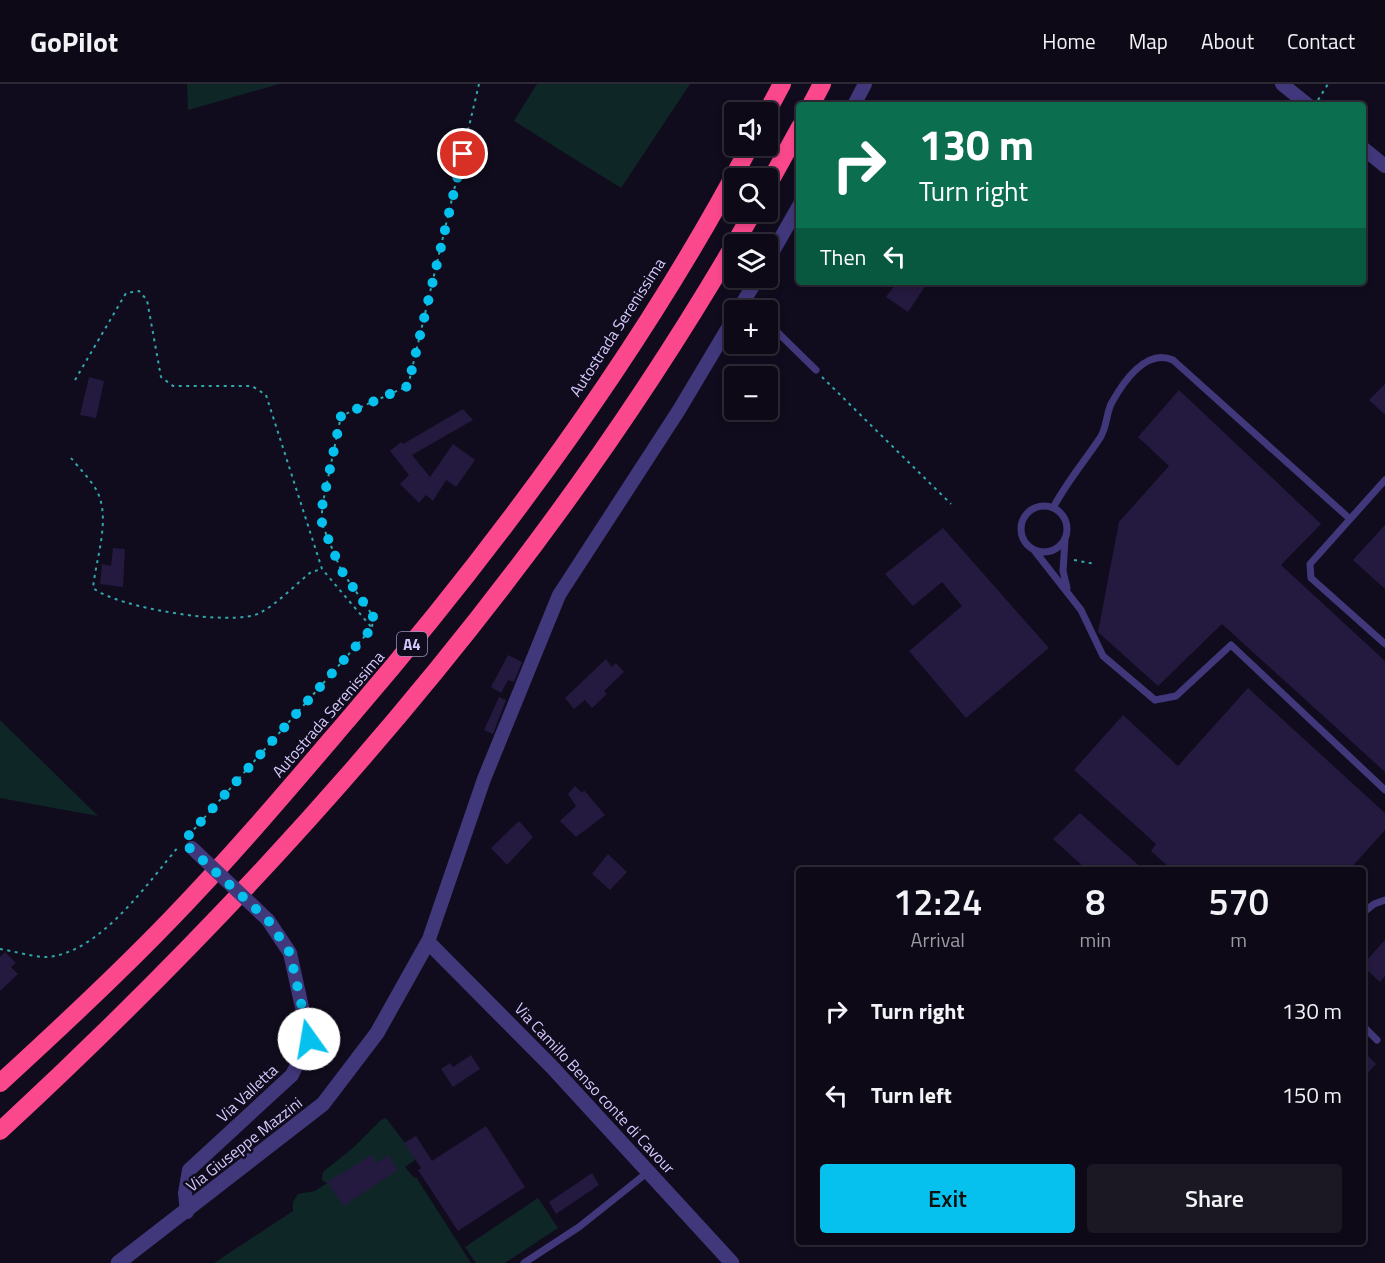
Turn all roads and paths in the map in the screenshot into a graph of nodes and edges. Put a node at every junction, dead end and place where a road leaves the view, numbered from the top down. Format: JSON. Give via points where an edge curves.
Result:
{"nodes":[{"id":1,"x":479,"y":84,"type":"edge"},
{"id":2,"x":782,"y":84,"type":"edge"},
{"id":3,"x":822,"y":84,"type":"edge"},
{"id":4,"x":865,"y":84,"type":"edge"},
{"id":5,"x":1282,"y":84,"type":"edge"},
{"id":6,"x":1328,"y":84,"type":"edge"},
{"id":7,"x":773,"y":102,"type":"edge"},
{"id":8,"x":813,"y":102,"type":"edge"},
{"id":9,"x":856,"y":102,"type":"edge"},
{"id":10,"x":1304,"y":102,"type":"edge"},
{"id":11,"x":1317,"y":102,"type":"edge"},
{"id":12,"x":796,"y":134,"type":"edge"},
{"id":13,"x":1366,"y":151,"type":"edge"},
{"id":14,"x":744,"y":156,"type":"edge"},
{"id":15,"x":1385,"y":166,"type":"edge"},
{"id":16,"x":777,"y":168,"type":"edge"},
{"id":17,"x":796,"y":211,"type":"edge"},
{"id":18,"x":747,"y":222,"type":"edge"},
{"id":19,"x":778,"y":242,"type":"edge"},
{"id":20,"x":778,"y":333,"type":"edge"},
{"id":21,"x":724,"y":334,"type":"edge"},
{"id":22,"x":816,"y":370,"type":"joint"},
{"id":23,"x":75,"y":380,"type":"dead end"},
{"id":24,"x":71,"y":458,"type":"dead end"},
{"id":25,"x":1385,"y":480,"type":"edge"},
{"id":26,"x":951,"y":504,"type":"dead end"},
{"id":27,"x":1053,"y":508,"type":"junction"},
{"id":28,"x":1350,"y":519,"type":"junction"},
{"id":29,"x":1065,"y":539,"type":"junction"},
{"id":30,"x":1034,"y":550,"type":"junction"},
{"id":31,"x":322,"y":569,"type":"junction"},
{"id":32,"x":1068,"y":591,"type":"junction"},
{"id":33,"x":372,"y":628,"type":"junction"},
{"id":34,"x":1385,"y":644,"type":"edge"},
{"id":35,"x":1385,"y":790,"type":"edge"},
{"id":36,"x":187,"y":845,"type":"junction"},
{"id":37,"x":1385,"y":900,"type":"edge"},
{"id":38,"x":1366,"y":911,"type":"edge"},
{"id":39,"x":428,"y":942,"type":"junction"},
{"id":40,"x":0,"y":949,"type":"edge"},
{"id":41,"x":1366,"y":1028,"type":"edge"},
{"id":42,"x":1377,"y":1040,"type":"dead end"},
{"id":43,"x":0,"y":1083,"type":"edge"},
{"id":44,"x":0,"y":1131,"type":"edge"},
{"id":45,"x":650,"y":1170,"type":"junction"},
{"id":46,"x":187,"y":1212,"type":"junction"},
{"id":47,"x":118,"y":1263,"type":"edge"},
{"id":48,"x":524,"y":1263,"type":"edge"},
{"id":49,"x":732,"y":1263,"type":"edge"}],
"edges":[{"from":1,"to":33,"type":"path","via":[[408,386],[341,416],[322,507],[322,524],[341,570],[373,616]]},
{"from":2,"to":7,"type":"highway"},
{"from":3,"to":8,"type":"highway"},
{"from":4,"to":9,"type":"street"},
{"from":5,"to":10,"type":"street"},
{"from":6,"to":11,"type":"path"},
{"from":12,"to":16,"type":"highway"},
{"from":13,"to":15,"type":"street"},
{"from":14,"to":43,"type":"highway","name":"Autostrada Serenissima","number":"A4","via":[[650,317],[553,460],[452,596],[286,792],[170,920]]},
{"from":17,"to":19,"type":"street"},
{"from":18,"to":44,"type":"highway","number":"A4","via":[[630,409],[478,619],[233,903],[74,1063]]},
{"from":20,"to":22,"type":"lane"},
{"from":21,"to":39,"type":"street","via":[[559,596],[484,779]]},
{"from":22,"to":26,"type":"path"},
{"from":23,"to":31,"type":"path","via":[[126,293],[139,291],[147,300],[161,376],[172,386],[252,386],[266,395]]},
{"from":24,"to":31,"type":"path","via":[[98,492],[105,526],[93,588],[101,595],[158,610],[230,620],[260,613],[311,572]]},
{"from":25,"to":28,"type":"lane"},
{"from":27,"to":28,"type":"lane","via":[[1101,437],[1110,405],[1136,369],[1154,357],[1164,356]]},
{"from":27,"to":29,"type":"lane","via":[[1066,521]]},
{"from":27,"to":30,"type":"lane","via":[[1039,507],[1023,520],[1021,534]]},
{"from":28,"to":34,"type":"lane","via":[[1310,564],[1311,578]]},
{"from":29,"to":30,"type":"lane","via":[[1052,551]]},
{"from":29,"to":32,"type":"lane","via":[[1063,571]]},
{"from":30,"to":32,"type":"lane"},
{"from":31,"to":33,"type":"path"},
{"from":32,"to":35,"type":"lane","via":[[1103,656],[1155,700],[1176,696],[1231,645]]},
{"from":33,"to":36,"type":"path"},
{"from":36,"to":40,"type":"path","via":[[96,937],[68,953],[44,957]]},
{"from":36,"to":46,"type":"street","name":"Via Valletta","bridge":true,"via":[[268,920],[290,953],[309,1039],[292,1075],[189,1170]]},
{"from":37,"to":38,"type":"lane"},
{"from":39,"to":45,"type":"street","name":"Via Camillo Benso conte di Cavour"},
{"from":39,"to":46,"type":"street","name":"Via Giuseppe Mazzini","via":[[377,1033],[323,1104]]},
{"from":41,"to":42,"type":"lane"},
{"from":45,"to":48,"type":"lane","via":[[579,1227]]},
{"from":45,"to":49,"type":"street","name":"Via Camillo Benso conte di Cavour"},
{"from":46,"to":47,"type":"street","name":"Via Giuseppe Mazzini"}]}
